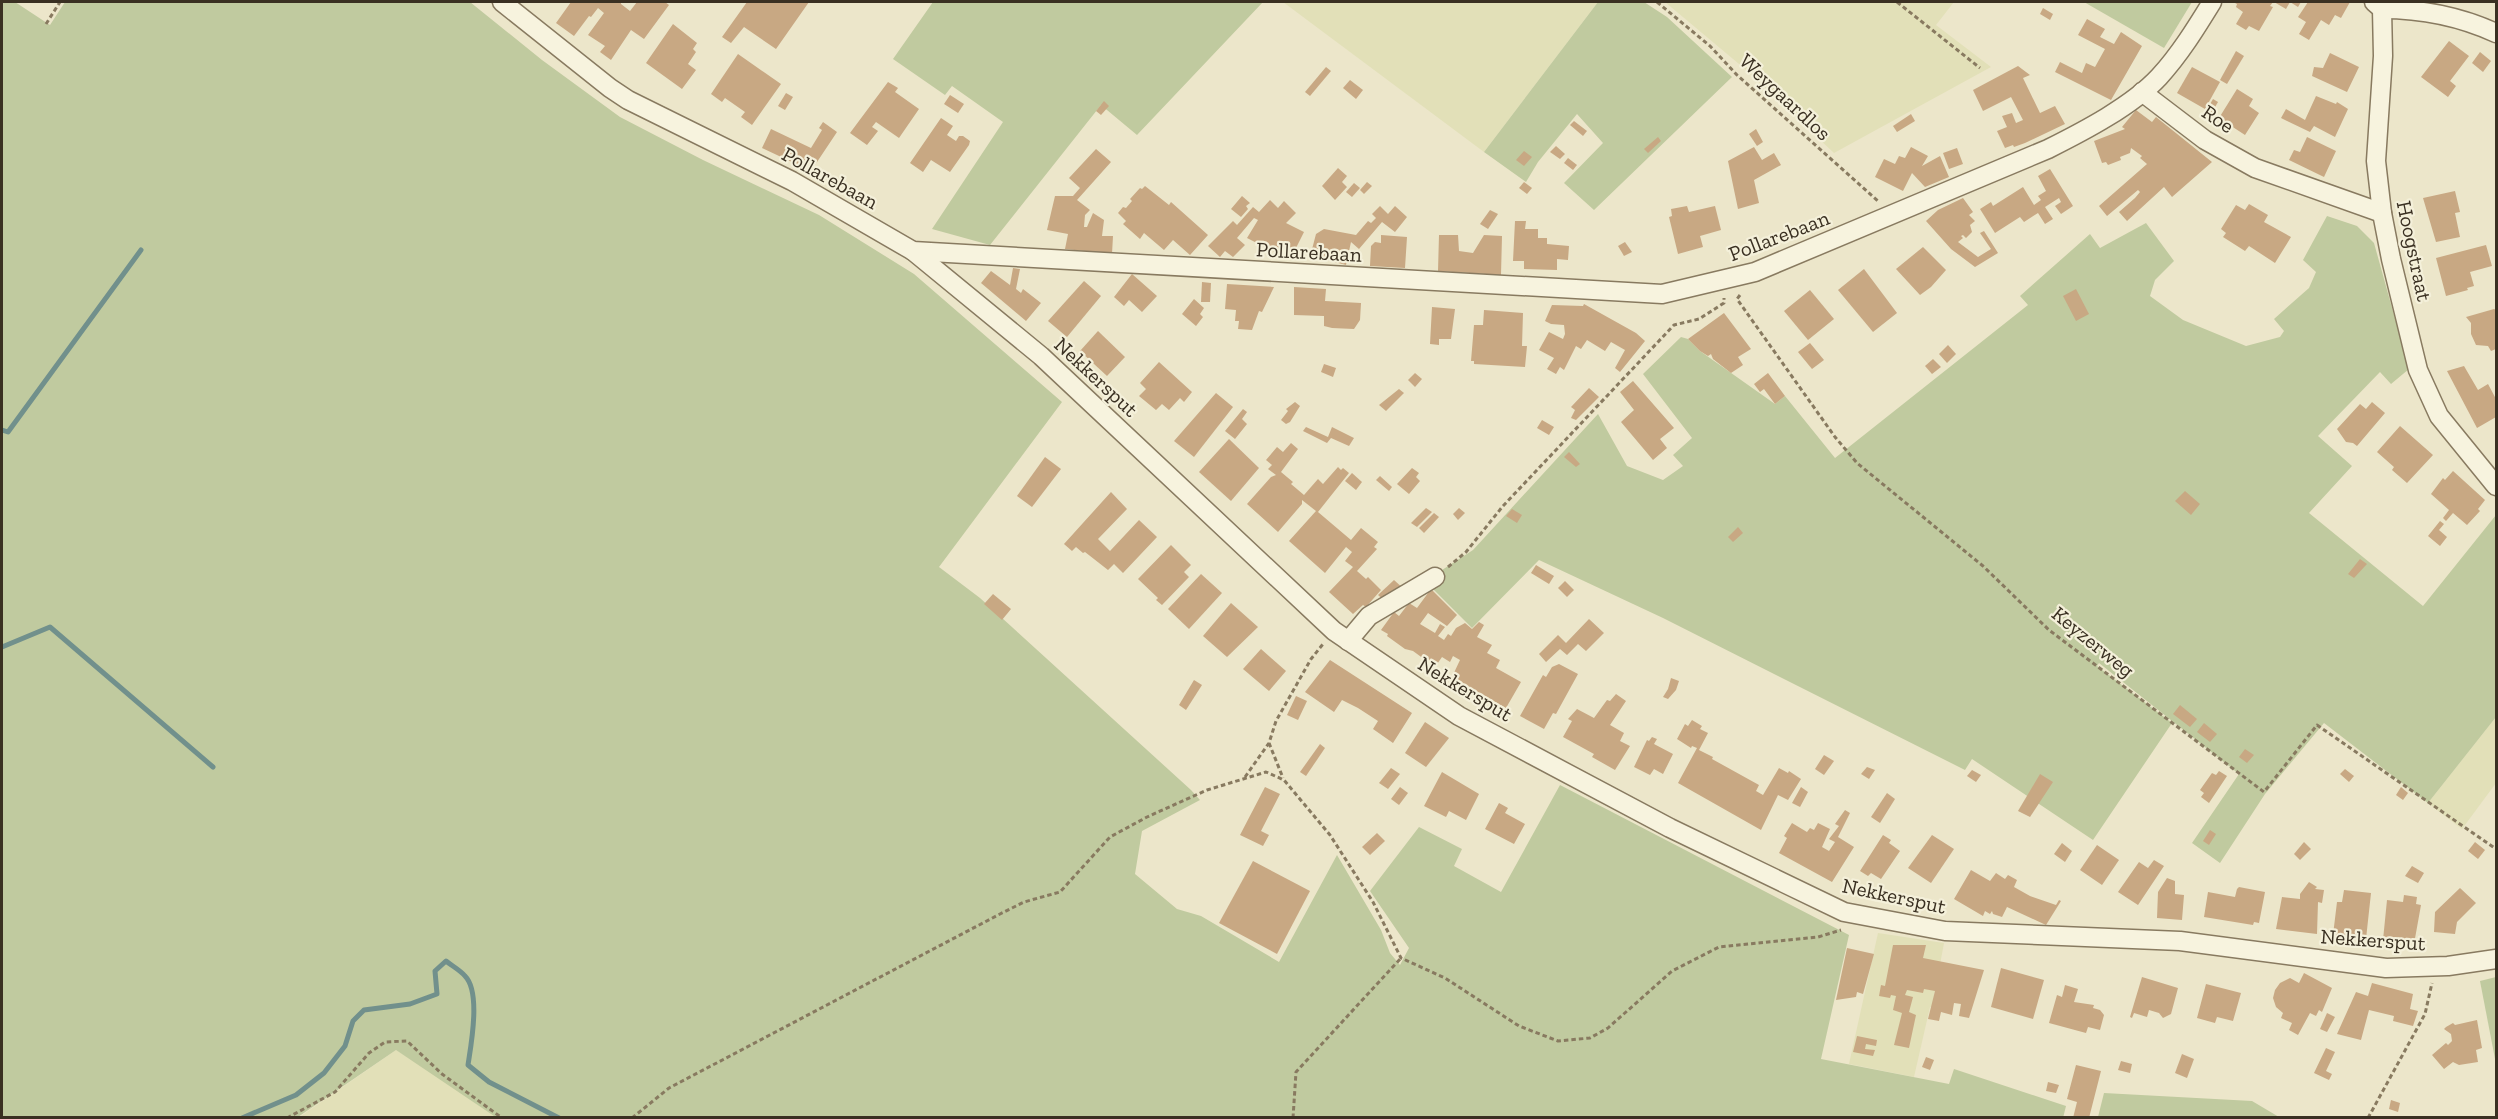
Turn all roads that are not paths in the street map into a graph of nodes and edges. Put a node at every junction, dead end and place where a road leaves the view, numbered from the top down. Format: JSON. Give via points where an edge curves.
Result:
{"nodes":[{"id":1,"x":502,"y":2,"type":"edge"},
{"id":2,"x":2212,"y":2,"type":"edge"},
{"id":3,"x":2378,"y":5,"type":"edge"},
{"id":4,"x":2496,"y":33,"type":"edge"},
{"id":5,"x":2142,"y":92,"type":"junction"},
{"id":6,"x":2382,"y":213,"type":"junction"},
{"id":7,"x":913,"y":251,"type":"junction"},
{"id":8,"x":2496,"y":486,"type":"edge"},
{"id":9,"x":1435,"y":578,"type":"road end"},
{"id":10,"x":1341,"y":636,"type":"junction"},
{"id":11,"x":2496,"y":959,"type":"edge"}],
"edges":[{"from":1,"to":7,"type":"street","name":"Pollarebaan","via":[[628,100],[792,181]]},
{"from":2,"to":5,"type":"street","via":[[2177,57]]},
{"from":3,"to":4,"type":"street","via":[[2448,17]]},
{"from":3,"to":6,"type":"street","name":"Hoogstraat","via":[[2383,56],[2376,161]]},
{"from":5,"to":6,"type":"street","name":"Roe","via":[[2205,140],[2255,168]]},
{"from":5,"to":7,"type":"street","name":"Pollarebaan","via":[[2090,128],[2048,149],[1894,215],[1755,272],[1662,294]]},
{"from":6,"to":8,"type":"street","name":"Hoogstraat","via":[[2418,370],[2439,416]]},
{"from":7,"to":10,"type":"street","name":"Nekkersput","via":[[1041,356]]},
{"from":9,"to":10,"type":"street"},
{"from":10,"to":11,"type":"street","name":"Nekkersput","via":[[1460,716],[1670,828],[1844,912],[1945,931],[2180,941],[2378,967],[2435,967]]}]}
